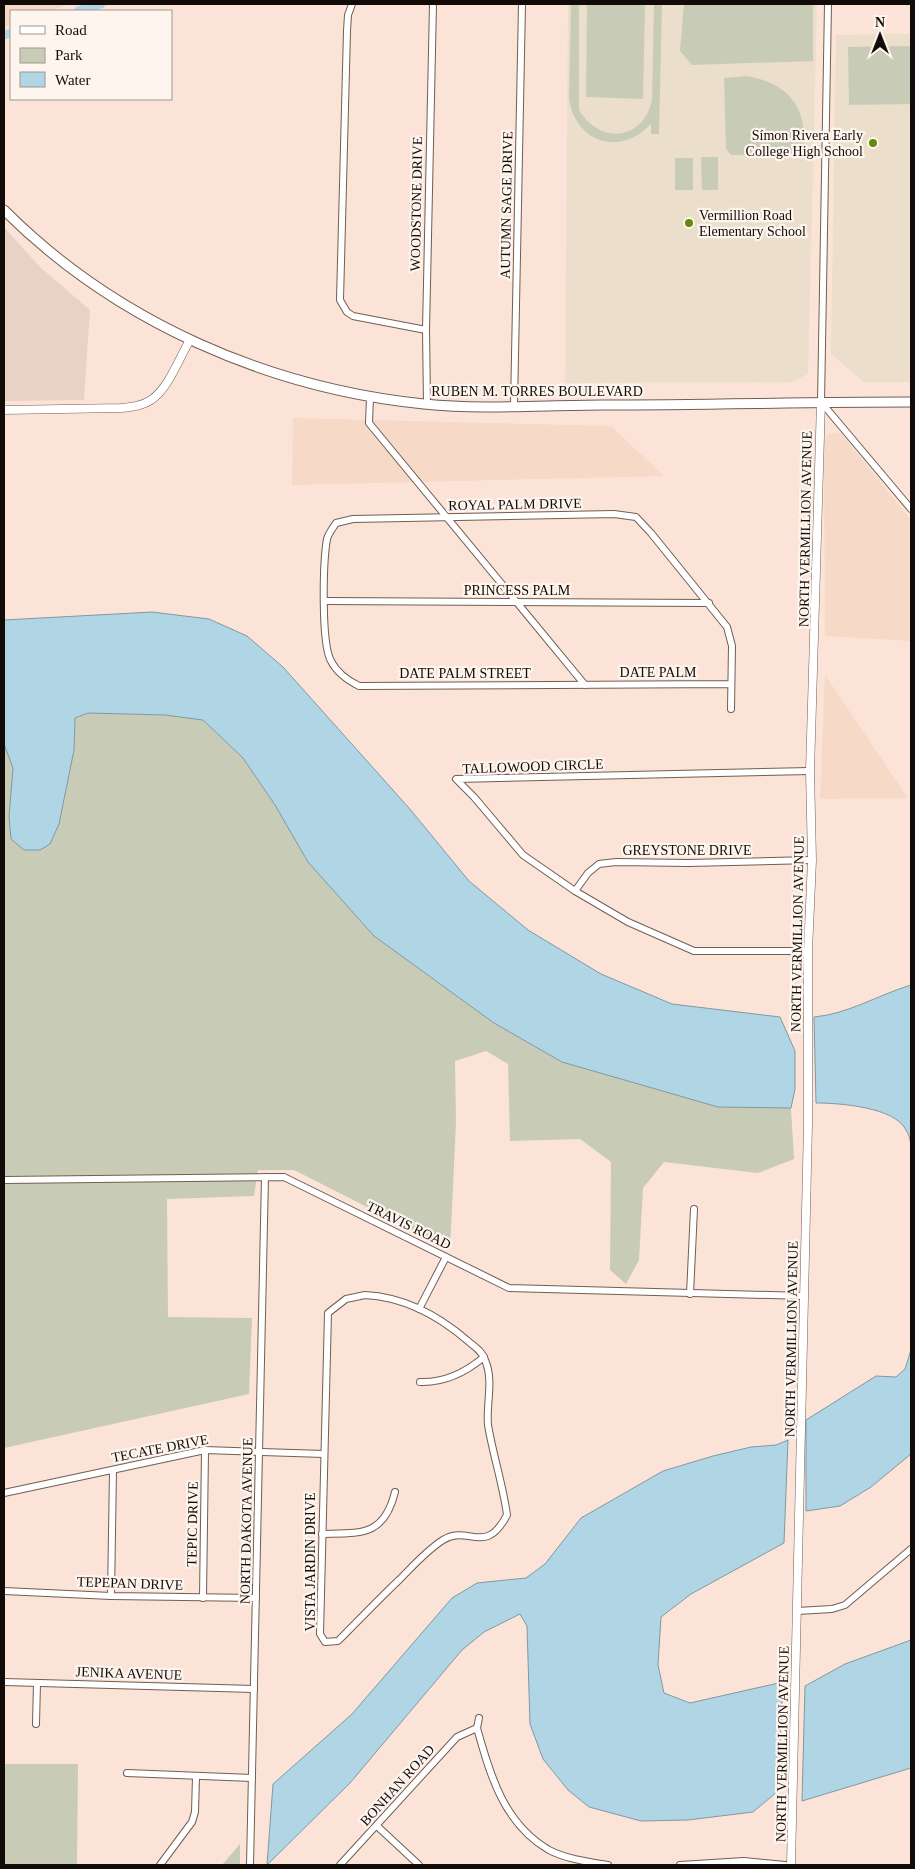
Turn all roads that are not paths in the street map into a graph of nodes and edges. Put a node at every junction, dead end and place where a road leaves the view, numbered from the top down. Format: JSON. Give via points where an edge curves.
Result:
{"nodes":[{"id":1,"x":352,"y":4,"type":"edge"},
{"id":2,"x":433,"y":4,"type":"edge"},
{"id":3,"x":522,"y":4,"type":"edge"},
{"id":4,"x":828,"y":4,"type":"edge"},
{"id":5,"x":4,"y":210,"type":"edge"},
{"id":6,"x":426,"y":330,"type":"junction"},
{"id":7,"x":190,"y":340,"type":"junction"},
{"id":8,"x":370,"y":397,"type":"junction"},
{"id":9,"x":821,"y":402,"type":"junction"},
{"id":10,"x":911,"y":402,"type":"edge"},
{"id":11,"x":427,"y":404,"type":"junction"},
{"id":12,"x":514,"y":406,"type":"junction"},
{"id":13,"x":4,"y":410,"type":"edge"},
{"id":14,"x":911,"y":509,"type":"edge"},
{"id":15,"x":447,"y":517,"type":"junction"},
{"id":16,"x":325,"y":601,"type":"junction"},
{"id":17,"x":517,"y":602,"type":"junction"},
{"id":18,"x":709,"y":603,"type":"junction"},
{"id":19,"x":346,"y":680,"type":"joint"},
{"id":20,"x":731,"y":684,"type":"junction"},
{"id":21,"x":585,"y":685,"type":"junction"},
{"id":22,"x":731,"y":709,"type":"dead end"},
{"id":23,"x":810,"y":771,"type":"junction"},
{"id":24,"x":812,"y":860,"type":"junction"},
{"id":25,"x":575,"y":891,"type":"junction"},
{"id":26,"x":808,"y":951,"type":"junction"},
{"id":27,"x":265,"y":1177,"type":"junction"},
{"id":28,"x":4,"y":1180,"type":"edge"},
{"id":29,"x":694,"y":1209,"type":"dead end"},
{"id":30,"x":446,"y":1257,"type":"junction"},
{"id":31,"x":690,"y":1294,"type":"junction"},
{"id":32,"x":804,"y":1296,"type":"junction"},
{"id":33,"x":419,"y":1309,"type":"junction"},
{"id":34,"x":484,"y":1357,"type":"junction"},
{"id":35,"x":420,"y":1382,"type":"dead end"},
{"id":36,"x":205,"y":1450,"type":"junction"},
{"id":37,"x":260,"y":1450,"type":"junction"},
{"id":38,"x":324,"y":1454,"type":"junction"},
{"id":39,"x":113,"y":1470,"type":"junction"},
{"id":40,"x":395,"y":1492,"type":"dead end"},
{"id":41,"x":4,"y":1493,"type":"edge"},
{"id":42,"x":322,"y":1534,"type":"junction"},
{"id":43,"x":911,"y":1550,"type":"edge"},
{"id":44,"x":4,"y":1591,"type":"edge"},
{"id":45,"x":111,"y":1596,"type":"junction"},
{"id":46,"x":203,"y":1598,"type":"junction"},
{"id":47,"x":256,"y":1598,"type":"junction"},
{"id":48,"x":797,"y":1611,"type":"junction"},
{"id":49,"x":4,"y":1682,"type":"edge"},
{"id":50,"x":36,"y":1683,"type":"junction"},
{"id":51,"x":254,"y":1689,"type":"junction"},
{"id":52,"x":479,"y":1718,"type":"dead end"},
{"id":53,"x":36,"y":1724,"type":"dead end"},
{"id":54,"x":477,"y":1728,"type":"junction"},
{"id":55,"x":127,"y":1773,"type":"dead end"},
{"id":56,"x":196,"y":1777,"type":"junction"},
{"id":57,"x":252,"y":1778,"type":"junction"},
{"id":58,"x":377,"y":1826,"type":"junction"},
{"id":59,"x":160,"y":1865,"type":"edge"},
{"id":60,"x":250,"y":1865,"type":"edge"},
{"id":61,"x":340,"y":1865,"type":"edge"},
{"id":62,"x":419,"y":1865,"type":"edge"},
{"id":63,"x":608,"y":1865,"type":"edge"},
{"id":64,"x":680,"y":1865,"type":"edge"},
{"id":65,"x":785,"y":1865,"type":"edge"},
{"id":66,"x":791,"y":1865,"type":"edge"}],
"edges":[{"from":1,"to":6,"type":"street","via":[[347,32],[340,300],[353,316]]},
{"from":2,"to":6,"type":"street","name":"WOODSTONE DRIVE"},
{"from":3,"to":12,"type":"street","name":"AUTUMN SAGE DRIVE"},
{"from":4,"to":9,"type":"street","name":"NORTH VERMILLION AVENUE"},
{"from":5,"to":7,"type":"main road","name":"RUBEN M. TORRES BOULEVARD","via":[[25,231],[113,299]]},
{"from":6,"to":11,"type":"street","name":"WOODSTONE DRIVE"},
{"from":7,"to":8,"type":"main road","name":"RUBEN M. TORRES BOULEVARD","via":[[270,372]]},
{"from":7,"to":13,"type":"street","via":[[162,389],[151,400],[137,406]]},
{"from":8,"to":11,"type":"main road","name":"RUBEN M. TORRES BOULEVARD"},
{"from":8,"to":15,"type":"street","via":[[369,423]]},
{"from":9,"to":10,"type":"main road","name":"RUBEN M. TORRES BOULEVARD"},
{"from":9,"to":12,"type":"main road","name":"RUBEN M. TORRES BOULEVARD"},
{"from":9,"to":14,"type":"street"},
{"from":9,"to":23,"type":"street","name":"NORTH VERMILLION AVENUE"},
{"from":11,"to":12,"type":"main road","name":"RUBEN M. TORRES BOULEVARD"},
{"from":15,"to":16,"type":"street","name":"ROYAL PALM DRIVE","via":[[353,519],[336,523],[327,537]]},
{"from":15,"to":17,"type":"street"},
{"from":15,"to":18,"type":"street","name":"ROYAL PALM DRIVE","via":[[614,514],[636,517]]},
{"from":16,"to":17,"type":"street","name":"PRINCESS PALM"},
{"from":16,"to":19,"type":"street","name":"ROYAL PALM DRIVE","via":[[326,648],[331,662]]},
{"from":17,"to":18,"type":"street","name":"PRINCESS PALM"},
{"from":17,"to":21,"type":"street"},
{"from":18,"to":20,"type":"street","name":"ROYAL PALM DRIVE","via":[[727,627],[732,646]]},
{"from":19,"to":21,"type":"street","name":"DATE PALM STREET","via":[[359,686]]},
{"from":20,"to":21,"type":"street","name":"DATE PALM"},
{"from":20,"to":22,"type":"street","name":"ROYAL PALM DRIVE"},
{"from":23,"to":24,"type":"street","name":"NORTH VERMILLION AVENUE"},
{"from":23,"to":25,"type":"street","name":"TALLOWOOD CIRCLE","via":[[456,779],[523,855]]},
{"from":24,"to":25,"type":"street","name":"GREYSTONE DRIVE","via":[[599,864]]},
{"from":24,"to":26,"type":"street","name":"NORTH VERMILLION AVENUE"},
{"from":25,"to":26,"type":"street","name":"TALLOWOOD CIRCLE","via":[[628,922],[694,951]]},
{"from":26,"to":32,"type":"street","name":"NORTH VERMILLION AVENUE"},
{"from":27,"to":28,"type":"street","name":"TRAVIS ROAD"},
{"from":27,"to":30,"type":"street","name":"TRAVIS ROAD","via":[[284,1177]]},
{"from":27,"to":37,"type":"street","name":"NORTH DAKOTA AVENUE"},
{"from":29,"to":31,"type":"street"},
{"from":30,"to":31,"type":"street","name":"TRAVIS ROAD","via":[[518,1290]]},
{"from":30,"to":33,"type":"street"},
{"from":31,"to":32,"type":"street","name":"TRAVIS ROAD"},
{"from":32,"to":48,"type":"street","name":"NORTH VERMILLION AVENUE"},
{"from":33,"to":34,"type":"street","name":"VISTA JARDIN DRIVE","via":[[451,1326]]},
{"from":33,"to":38,"type":"street","name":"VISTA JARDIN DRIVE","via":[[384,1296],[365,1295],[346,1299],[328,1313]]},
{"from":34,"to":35,"type":"street","via":[[470,1369],[448,1378],[431,1383]]},
{"from":34,"to":42,"type":"street","name":"VISTA JARDIN DRIVE","via":[[489,1378],[488,1424],[508,1515],[500,1528],[489,1537],[445,1539],[427,1552],[338,1641],[325,1642],[320,1634]]},
{"from":36,"to":37,"type":"street","name":"TECATE DRIVE"},
{"from":36,"to":39,"type":"street","name":"TECATE DRIVE"},
{"from":36,"to":46,"type":"street","name":"TEPIC DRIVE"},
{"from":37,"to":38,"type":"street","name":"TECATE DRIVE"},
{"from":37,"to":47,"type":"street","name":"NORTH DAKOTA AVENUE"},
{"from":38,"to":42,"type":"street","name":"VISTA JARDIN DRIVE"},
{"from":39,"to":41,"type":"street","name":"TECATE DRIVE"},
{"from":39,"to":45,"type":"street"},
{"from":40,"to":42,"type":"street","via":[[388,1511],[368,1532]]},
{"from":43,"to":48,"type":"street","via":[[845,1605],[832,1610]]},
{"from":44,"to":45,"type":"street","name":"TEPEPAN DRIVE"},
{"from":45,"to":46,"type":"street","name":"TEPEPAN DRIVE"},
{"from":46,"to":47,"type":"street","name":"TEPEPAN DRIVE"},
{"from":47,"to":51,"type":"street","name":"NORTH DAKOTA AVENUE"},
{"from":48,"to":66,"type":"street","name":"NORTH VERMILLION AVENUE"},
{"from":49,"to":50,"type":"street","name":"JENIKA AVENUE"},
{"from":50,"to":51,"type":"street","name":"JENIKA AVENUE"},
{"from":50,"to":53,"type":"street"},
{"from":51,"to":57,"type":"street","name":"NORTH DAKOTA AVENUE"},
{"from":52,"to":54,"type":"street"},
{"from":54,"to":58,"type":"street","name":"BONHAN ROAD","via":[[457,1737]]},
{"from":54,"to":63,"type":"street","via":[[496,1792],[528,1835],[550,1851]]},
{"from":55,"to":56,"type":"street"},
{"from":56,"to":57,"type":"street"},
{"from":56,"to":59,"type":"street","via":[[192,1822]]},
{"from":57,"to":60,"type":"street","name":"NORTH DAKOTA AVENUE"},
{"from":58,"to":61,"type":"street","name":"BONHAN ROAD"},
{"from":58,"to":62,"type":"street"},
{"from":64,"to":65,"type":"street","via":[[744,1861]]}]}
